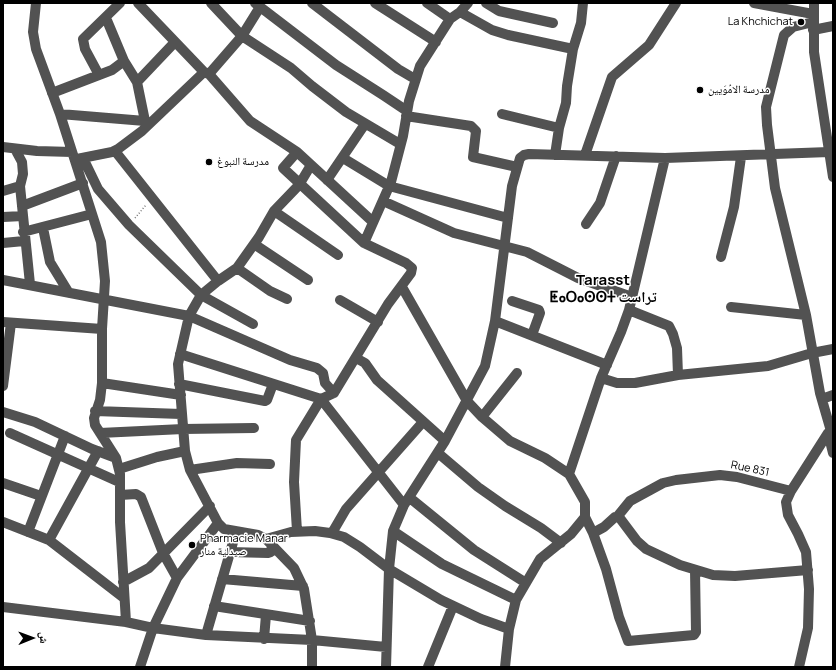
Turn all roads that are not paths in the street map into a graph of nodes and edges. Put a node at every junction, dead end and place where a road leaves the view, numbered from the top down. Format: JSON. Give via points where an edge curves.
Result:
{"nodes":[{"id":1,"x":36,"y":3,"type":"edge"},
{"id":2,"x":120,"y":3,"type":"edge"},
{"id":3,"x":138,"y":3,"type":"edge"},
{"id":4,"x":211,"y":3,"type":"edge"},
{"id":5,"x":312,"y":3,"type":"edge"},
{"id":6,"x":375,"y":3,"type":"edge"},
{"id":7,"x":428,"y":3,"type":"edge"},
{"id":8,"x":468,"y":3,"type":"edge"},
{"id":9,"x":486,"y":3,"type":"edge"},
{"id":10,"x":583,"y":3,"type":"edge"},
{"id":11,"x":676,"y":3,"type":"edge"},
{"id":12,"x":754,"y":3,"type":"edge"},
{"id":13,"x":814,"y":3,"type":"edge"},
{"id":14,"x":257,"y":5,"type":"edge"},
{"id":15,"x":460,"y":12,"type":"junction"},
{"id":16,"x":106,"y":18,"type":"junction"},
{"id":17,"x":450,"y":19,"type":"junction"},
{"id":18,"x":813,"y":22,"type":"junction"},
{"id":19,"x":553,"y":23,"type":"dead end"},
{"id":20,"x":833,"y":26,"type":"edge"},
{"id":21,"x":242,"y":36,"type":"junction"},
{"id":22,"x":175,"y":42,"type":"junction"},
{"id":23,"x":436,"y":42,"type":"junction"},
{"id":24,"x":573,"y":49,"type":"junction"},
{"id":25,"x":124,"y":61,"type":"junction"},
{"id":26,"x":206,"y":73,"type":"junction"},
{"id":27,"x":99,"y":75,"type":"junction"},
{"id":28,"x":416,"y":79,"type":"junction"},
{"id":29,"x":137,"y":82,"type":"junction"},
{"id":30,"x":52,"y":93,"type":"junction"},
{"id":31,"x":60,"y":114,"type":"junction"},
{"id":32,"x":406,"y":114,"type":"junction"},
{"id":33,"x":502,"y":114,"type":"dead end"},
{"id":34,"x":147,"y":123,"type":"junction"},
{"id":35,"x":365,"y":124,"type":"junction"},
{"id":36,"x":559,"y":128,"type":"junction"},
{"id":37,"x":400,"y":144,"type":"junction"},
{"id":38,"x":3,"y":147,"type":"edge"},
{"id":39,"x":15,"y":149,"type":"junction"},
{"id":40,"x":115,"y":151,"type":"junction"},
{"id":41,"x":296,"y":152,"type":"junction"},
{"id":42,"x":829,"y":152,"type":"junction"},
{"id":43,"x":555,"y":154,"type":"junction"},
{"id":44,"x":585,"y":155,"type":"junction"},
{"id":45,"x":771,"y":155,"type":"junction"},
{"id":46,"x":616,"y":156,"type":"junction"},
{"id":47,"x":77,"y":157,"type":"junction"},
{"id":48,"x":741,"y":157,"type":"junction"},
{"id":49,"x":343,"y":158,"type":"junction"},
{"id":50,"x":665,"y":158,"type":"junction"},
{"id":51,"x":311,"y":165,"type":"junction"},
{"id":52,"x":832,"y":165,"type":"edge"},
{"id":53,"x":517,"y":167,"type":"junction"},
{"id":54,"x":833,"y":177,"type":"edge"},
{"id":55,"x":327,"y":180,"type":"junction"},
{"id":56,"x":83,"y":183,"type":"junction"},
{"id":57,"x":299,"y":185,"type":"junction"},
{"id":58,"x":20,"y":186,"type":"junction"},
{"id":59,"x":389,"y":186,"type":"junction"},
{"id":60,"x":3,"y":191,"type":"edge"},
{"id":61,"x":383,"y":201,"type":"junction"},
{"id":62,"x":22,"y":211,"type":"junction"},
{"id":63,"x":274,"y":211,"type":"junction"},
{"id":64,"x":92,"y":214,"type":"junction"},
{"id":65,"x":3,"y":217,"type":"edge"},
{"id":66,"x":508,"y":218,"type":"junction"},
{"id":67,"x":373,"y":222,"type":"junction"},
{"id":68,"x":586,"y":224,"type":"dead end"},
{"id":69,"x":43,"y":228,"type":"junction"},
{"id":70,"x":24,"y":237,"type":"junction"},
{"id":71,"x":3,"y":242,"type":"edge"},
{"id":72,"x":364,"y":243,"type":"junction"},
{"id":73,"x":254,"y":244,"type":"junction"},
{"id":74,"x":504,"y":245,"type":"junction"},
{"id":75,"x":338,"y":255,"type":"dead end"},
{"id":76,"x":721,"y":257,"type":"dead end"},
{"id":77,"x":237,"y":268,"type":"junction"},
{"id":78,"x":3,"y":280,"type":"edge"},
{"id":79,"x":308,"y":280,"type":"dead end"},
{"id":80,"x":218,"y":281,"type":"junction"},
{"id":81,"x":30,"y":284,"type":"junction"},
{"id":82,"x":402,"y":287,"type":"junction"},
{"id":83,"x":70,"y":293,"type":"junction"},
{"id":84,"x":201,"y":296,"type":"junction"},
{"id":85,"x":632,"y":297,"type":"junction"},
{"id":86,"x":105,"y":299,"type":"junction"},
{"id":87,"x":287,"y":299,"type":"dead end"},
{"id":88,"x":340,"y":300,"type":"dead end"},
{"id":89,"x":512,"y":300,"type":"dead end"},
{"id":90,"x":731,"y":308,"type":"dead end"},
{"id":91,"x":629,"y":310,"type":"junction"},
{"id":92,"x":806,"y":315,"type":"junction"},
{"id":93,"x":189,"y":316,"type":"junction"},
{"id":94,"x":495,"y":321,"type":"junction"},
{"id":95,"x":378,"y":322,"type":"junction"},
{"id":96,"x":7,"y":323,"type":"edge"},
{"id":97,"x":253,"y":324,"type":"dead end"},
{"id":98,"x":102,"y":329,"type":"junction"},
{"id":99,"x":532,"y":335,"type":"junction"},
{"id":100,"x":833,"y":349,"type":"edge"},
{"id":101,"x":812,"y":353,"type":"junction"},
{"id":102,"x":180,"y":354,"type":"junction"},
{"id":103,"x":356,"y":358,"type":"junction"},
{"id":104,"x":607,"y":366,"type":"junction"},
{"id":105,"x":517,"y":373,"type":"dead end"},
{"id":106,"x":678,"y":375,"type":"junction"},
{"id":107,"x":601,"y":378,"type":"junction"},
{"id":108,"x":3,"y":382,"type":"edge"},
{"id":109,"x":102,"y":383,"type":"junction"},
{"id":110,"x":273,"y":384,"type":"junction"},
{"id":111,"x":180,"y":390,"type":"junction"},
{"id":112,"x":334,"y":393,"type":"junction"},
{"id":113,"x":833,"y":395,"type":"edge"},
{"id":114,"x":321,"y":399,"type":"junction"},
{"id":115,"x":822,"y":399,"type":"junction"},
{"id":116,"x":467,"y":401,"type":"junction"},
{"id":117,"x":95,"y":411,"type":"junction"},
{"id":118,"x":3,"y":412,"type":"edge"},
{"id":119,"x":181,"y":414,"type":"junction"},
{"id":120,"x":482,"y":418,"type":"junction"},
{"id":121,"x":422,"y":422,"type":"junction"},
{"id":122,"x":254,"y":428,"type":"dead end"},
{"id":123,"x":183,"y":429,"type":"junction"},
{"id":124,"x":831,"y":432,"type":"edge"},
{"id":125,"x":10,"y":433,"type":"dead end"},
{"id":126,"x":100,"y":433,"type":"junction"},
{"id":127,"x":65,"y":436,"type":"junction"},
{"id":128,"x":445,"y":441,"type":"junction"},
{"id":129,"x":98,"y":451,"type":"junction"},
{"id":130,"x":185,"y":451,"type":"junction"},
{"id":131,"x":438,"y":453,"type":"junction"},
{"id":132,"x":833,"y":453,"type":"edge"},
{"id":133,"x":58,"y":454,"type":"junction"},
{"id":134,"x":116,"y":458,"type":"junction"},
{"id":135,"x":270,"y":464,"type":"dead end"},
{"id":136,"x":87,"y":469,"type":"junction"},
{"id":137,"x":119,"y":469,"type":"junction"},
{"id":138,"x":190,"y":470,"type":"junction"},
{"id":139,"x":377,"y":472,"type":"junction"},
{"id":140,"x":569,"y":474,"type":"junction"},
{"id":141,"x":119,"y":482,"type":"junction"},
{"id":142,"x":3,"y":483,"type":"edge"},
{"id":143,"x":791,"y":491,"type":"junction"},
{"id":144,"x":120,"y":495,"type":"junction"},
{"id":145,"x":41,"y":496,"type":"junction"},
{"id":146,"x":407,"y":502,"type":"junction"},
{"id":147,"x":210,"y":506,"type":"junction"},
{"id":148,"x":585,"y":516,"type":"junction"},
{"id":149,"x":617,"y":517,"type":"junction"},
{"id":150,"x":3,"y":522,"type":"edge"},
{"id":151,"x":218,"y":522,"type":"junction"},
{"id":152,"x":297,"y":531,"type":"junction"},
{"id":153,"x":394,"y":531,"type":"junction"},
{"id":154,"x":28,"y":532,"type":"junction"},
{"id":155,"x":236,"y":532,"type":"junction"},
{"id":156,"x":332,"y":533,"type":"junction"},
{"id":157,"x":593,"y":533,"type":"junction"},
{"id":158,"x":50,"y":540,"type":"junction"},
{"id":159,"x":269,"y":542,"type":"junction"},
{"id":160,"x":561,"y":543,"type":"junction"},
{"id":161,"x":230,"y":552,"type":"junction"},
{"id":162,"x":163,"y":553,"type":"junction"},
{"id":163,"x":389,"y":570,"type":"junction"},
{"id":164,"x":696,"y":570,"type":"junction"},
{"id":165,"x":808,"y":570,"type":"junction"},
{"id":166,"x":177,"y":578,"type":"junction"},
{"id":167,"x":222,"y":579,"type":"junction"},
{"id":168,"x":123,"y":582,"type":"junction"},
{"id":169,"x":526,"y":583,"type":"junction"},
{"id":170,"x":303,"y":586,"type":"junction"},
{"id":171,"x":124,"y":598,"type":"junction"},
{"id":172,"x":516,"y":600,"type":"junction"},
{"id":173,"x":214,"y":606,"type":"junction"},
{"id":174,"x":453,"y":606,"type":"junction"},
{"id":175,"x":3,"y":607,"type":"edge"},
{"id":176,"x":266,"y":615,"type":"junction"},
{"id":177,"x":310,"y":621,"type":"junction"},
{"id":178,"x":126,"y":622,"type":"junction"},
{"id":179,"x":153,"y":628,"type":"junction"},
{"id":180,"x":509,"y":629,"type":"junction"},
{"id":181,"x":206,"y":635,"type":"junction"},
{"id":182,"x":264,"y":639,"type":"junction"},
{"id":183,"x":312,"y":640,"type":"junction"},
{"id":184,"x":386,"y":647,"type":"junction"},
{"id":185,"x":140,"y":667,"type":"edge"},
{"id":186,"x":312,"y":667,"type":"edge"},
{"id":187,"x":386,"y":667,"type":"edge"},
{"id":188,"x":428,"y":667,"type":"edge"},
{"id":189,"x":505,"y":667,"type":"edge"},
{"id":190,"x":799,"y":667,"type":"edge"}],
"edges":[{"from":1,"to":30,"type":"street","via":[[33,32],[36,49]]},
{"from":2,"to":16,"type":"street"},
{"from":3,"to":22,"type":"street"},
{"from":4,"to":21,"type":"street"},
{"from":5,"to":28,"type":"street","via":[[393,66]]},
{"from":6,"to":23,"type":"street"},
{"from":7,"to":17,"type":"street"},
{"from":8,"to":15,"type":"street"},
{"from":9,"to":19,"type":"street","via":[[499,11]]},
{"from":10,"to":24,"type":"street","via":[[581,23]]},
{"from":11,"to":44,"type":"street","via":[[649,45],[612,77]]},
{"from":12,"to":18,"type":"street"},
{"from":13,"to":18,"type":"street"},
{"from":14,"to":21,"type":"street"},
{"from":14,"to":32,"type":"street","via":[[336,65],[383,94]]},
{"from":15,"to":17,"type":"street"},
{"from":15,"to":24,"type":"street","via":[[497,31]]},
{"from":16,"to":25,"type":"street"},
{"from":16,"to":27,"type":"street","via":[[83,39],[85,49]]},
{"from":17,"to":23,"type":"street"},
{"from":18,"to":20,"type":"street"},
{"from":18,"to":42,"type":"street","via":[[814,52]]},
{"from":18,"to":45,"type":"street","via":[[787,30],[781,43],[766,107]]},
{"from":21,"to":26,"type":"street"},
{"from":21,"to":35,"type":"street","via":[[282,61],[328,99]]},
{"from":22,"to":26,"type":"street"},
{"from":22,"to":29,"type":"street"},
{"from":23,"to":28,"type":"street","via":[[423,61]]},
{"from":24,"to":36,"type":"street","via":[[566,103]]},
{"from":25,"to":27,"type":"street"},
{"from":25,"to":29,"type":"street"},
{"from":26,"to":34,"type":"street"},
{"from":26,"to":41,"type":"street","via":[[250,122]]},
{"from":27,"to":30,"type":"street"},
{"from":28,"to":32,"type":"street"},
{"from":29,"to":34,"type":"street"},
{"from":30,"to":31,"type":"street"},
{"from":31,"to":34,"type":"street"},
{"from":31,"to":47,"type":"street"},
{"from":32,"to":37,"type":"street"},
{"from":32,"to":53,"type":"street","via":[[471,126],[476,131],[473,157]]},
{"from":33,"to":36,"type":"street"},
{"from":34,"to":40,"type":"street"},
{"from":35,"to":37,"type":"street"},
{"from":35,"to":49,"type":"street"},
{"from":36,"to":43,"type":"street"},
{"from":37,"to":59,"type":"street"},
{"from":38,"to":39,"type":"street"},
{"from":39,"to":47,"type":"street"},
{"from":39,"to":58,"type":"street","via":[[22,162]]},
{"from":40,"to":47,"type":"street"},
{"from":40,"to":80,"type":"street"},
{"from":41,"to":51,"type":"street"},
{"from":41,"to":57,"type":"street","via":[[283,168]]},
{"from":42,"to":45,"type":"street"},
{"from":42,"to":52,"type":"street"},
{"from":43,"to":44,"type":"street"},
{"from":43,"to":53,"type":"street","via":[[524,155]]},
{"from":44,"to":46,"type":"street"},
{"from":45,"to":48,"type":"street"},
{"from":45,"to":92,"type":"street","via":[[775,188]]},
{"from":46,"to":50,"type":"street"},
{"from":46,"to":68,"type":"street","via":[[600,203]]},
{"from":47,"to":56,"type":"street"},
{"from":47,"to":84,"type":"street","via":[[98,189],[129,225]]},
{"from":48,"to":50,"type":"street"},
{"from":48,"to":76,"type":"street","via":[[734,207]]},
{"from":49,"to":55,"type":"street"},
{"from":49,"to":59,"type":"street"},
{"from":50,"to":85,"type":"street"},
{"from":51,"to":55,"type":"street"},
{"from":51,"to":57,"type":"street"},
{"from":52,"to":54,"type":"street"},
{"from":53,"to":66,"type":"street"},
{"from":55,"to":67,"type":"street"},
{"from":56,"to":62,"type":"street"},
{"from":56,"to":64,"type":"street"},
{"from":57,"to":63,"type":"street"},
{"from":57,"to":72,"type":"street"},
{"from":58,"to":60,"type":"street"},
{"from":58,"to":62,"type":"street"},
{"from":59,"to":61,"type":"street"},
{"from":59,"to":66,"type":"street"},
{"from":61,"to":67,"type":"street"},
{"from":61,"to":74,"type":"street","via":[[454,233]]},
{"from":62,"to":65,"type":"street"},
{"from":62,"to":70,"type":"street"},
{"from":63,"to":73,"type":"street"},
{"from":63,"to":75,"type":"street"},
{"from":64,"to":69,"type":"street"},
{"from":64,"to":86,"type":"street","via":[[103,255]]},
{"from":66,"to":74,"type":"street"},
{"from":67,"to":72,"type":"street"},
{"from":69,"to":70,"type":"street"},
{"from":69,"to":83,"type":"street","via":[[50,262]]},
{"from":70,"to":71,"type":"street"},
{"from":70,"to":81,"type":"street"},
{"from":72,"to":82,"type":"street","via":[[412,268]]},
{"from":73,"to":77,"type":"street"},
{"from":73,"to":79,"type":"street"},
{"from":74,"to":85,"type":"street","via":[[527,252],[578,278]]},
{"from":74,"to":94,"type":"street"},
{"from":77,"to":80,"type":"street"},
{"from":77,"to":87,"type":"street"},
{"from":78,"to":81,"type":"street"},
{"from":80,"to":84,"type":"street"},
{"from":81,"to":83,"type":"street"},
{"from":82,"to":95,"type":"street"},
{"from":82,"to":116,"type":"street"},
{"from":83,"to":86,"type":"street"},
{"from":84,"to":93,"type":"street"},
{"from":84,"to":97,"type":"street"},
{"from":85,"to":91,"type":"street"},
{"from":86,"to":93,"type":"street"},
{"from":86,"to":98,"type":"street"},
{"from":88,"to":95,"type":"street"},
{"from":89,"to":99,"type":"street","via":[[539,310]]},
{"from":90,"to":92,"type":"street"},
{"from":91,"to":104,"type":"street"},
{"from":91,"to":106,"type":"street","via":[[669,326],[677,348]]},
{"from":92,"to":101,"type":"street"},
{"from":93,"to":102,"type":"street"},
{"from":93,"to":112,"type":"street","via":[[290,360],[317,368],[323,373],[325,383]]},
{"from":94,"to":99,"type":"street"},
{"from":94,"to":116,"type":"street","via":[[485,366]]},
{"from":95,"to":103,"type":"street"},
{"from":96,"to":98,"type":"street"},
{"from":96,"to":108,"type":"street"},
{"from":98,"to":109,"type":"street"},
{"from":99,"to":104,"type":"street"},
{"from":100,"to":101,"type":"street"},
{"from":101,"to":106,"type":"street","via":[[768,366]]},
{"from":101,"to":115,"type":"street"},
{"from":102,"to":110,"type":"street"},
{"from":102,"to":111,"type":"street"},
{"from":103,"to":112,"type":"street"},
{"from":103,"to":121,"type":"street","via":[[365,363],[377,380]]},
{"from":104,"to":107,"type":"street"},
{"from":105,"to":120,"type":"street"},
{"from":106,"to":107,"type":"street","via":[[636,383],[617,383]]},
{"from":107,"to":140,"type":"street"},
{"from":109,"to":111,"type":"street"},
{"from":109,"to":117,"type":"street","via":[[100,400]]},
{"from":110,"to":111,"type":"street","via":[[267,400],[264,401]]},
{"from":110,"to":114,"type":"street"},
{"from":111,"to":119,"type":"street"},
{"from":112,"to":114,"type":"street"},
{"from":113,"to":115,"type":"street"},
{"from":114,"to":139,"type":"street"},
{"from":114,"to":152,"type":"street","via":[[298,435],[295,445]]},
{"from":115,"to":124,"type":"street"},
{"from":116,"to":120,"type":"street"},
{"from":116,"to":128,"type":"street"},
{"from":117,"to":119,"type":"street"},
{"from":117,"to":126,"type":"street","via":[[95,425]]},
{"from":118,"to":127,"type":"street","via":[[35,422]]},
{"from":119,"to":123,"type":"street"},
{"from":120,"to":140,"type":"street","via":[[516,446],[545,458]]},
{"from":121,"to":128,"type":"street"},
{"from":121,"to":139,"type":"street","via":[[396,454]]},
{"from":122,"to":123,"type":"street"},
{"from":123,"to":126,"type":"street"},
{"from":123,"to":130,"type":"street"},
{"from":124,"to":132,"type":"street"},
{"from":124,"to":143,"type":"street"},
{"from":125,"to":133,"type":"street"},
{"from":126,"to":134,"type":"street"},
{"from":127,"to":129,"type":"street"},
{"from":127,"to":133,"type":"street"},
{"from":128,"to":131,"type":"street"},
{"from":129,"to":134,"type":"street"},
{"from":129,"to":136,"type":"street"},
{"from":130,"to":137,"type":"street"},
{"from":130,"to":138,"type":"street"},
{"from":131,"to":146,"type":"street"},
{"from":131,"to":160,"type":"street","via":[[478,487]]},
{"from":133,"to":136,"type":"street"},
{"from":133,"to":145,"type":"street"},
{"from":134,"to":137,"type":"street"},
{"from":135,"to":138,"type":"street","via":[[237,464]]},
{"from":136,"to":141,"type":"street"},
{"from":136,"to":158,"type":"street"},
{"from":137,"to":141,"type":"street"},
{"from":138,"to":147,"type":"street"},
{"from":139,"to":146,"type":"street"},
{"from":139,"to":156,"type":"street","via":[[346,509]]},
{"from":140,"to":148,"type":"street","via":[[585,502]]},
{"from":141,"to":144,"type":"street"},
{"from":142,"to":145,"type":"street"},
{"from":143,"to":149,"type":"street","name":"Rue 831","via":[[732,476],[676,480],[663,483],[630,501]]},
{"from":143,"to":165,"type":"street","via":[[786,502],[788,515],[806,552]]},
{"from":144,"to":162,"type":"street","via":[[136,494],[141,497]]},
{"from":144,"to":168,"type":"street"},
{"from":145,"to":154,"type":"street"},
{"from":146,"to":153,"type":"street"},
{"from":146,"to":169,"type":"street"},
{"from":147,"to":151,"type":"street"},
{"from":147,"to":162,"type":"street"},
{"from":148,"to":157,"type":"street"},
{"from":148,"to":160,"type":"street"},
{"from":149,"to":157,"type":"street","name":"Rue 831"},
{"from":149,"to":164,"type":"street","via":[[646,549]]},
{"from":150,"to":154,"type":"street"},
{"from":151,"to":155,"type":"street","via":[[224,529]]},
{"from":151,"to":166,"type":"street"},
{"from":152,"to":156,"type":"street","via":[[315,530]]},
{"from":152,"to":159,"type":"street"},
{"from":153,"to":163,"type":"street"},
{"from":153,"to":172,"type":"street","via":[[442,564]]},
{"from":154,"to":158,"type":"street"},
{"from":155,"to":159,"type":"street","via":[[258,535]]},
{"from":155,"to":161,"type":"street"},
{"from":156,"to":163,"type":"street","via":[[360,547]]},
{"from":157,"to":164,"type":"street","via":[[628,641],[694,635]]},
{"from":158,"to":171,"type":"street"},
{"from":159,"to":161,"type":"street","via":[[271,552],[268,553]]},
{"from":159,"to":170,"type":"street","via":[[294,568]]},
{"from":160,"to":169,"type":"street","via":[[540,559]]},
{"from":161,"to":167,"type":"street"},
{"from":162,"to":166,"type":"street"},
{"from":162,"to":168,"type":"street","via":[[148,568]]},
{"from":163,"to":174,"type":"street"},
{"from":163,"to":184,"type":"street"},
{"from":164,"to":165,"type":"street","via":[[713,575],[735,576]]},
{"from":165,"to":190,"type":"street","via":[[809,615]]},
{"from":166,"to":179,"type":"street"},
{"from":167,"to":170,"type":"street"},
{"from":167,"to":173,"type":"street"},
{"from":168,"to":171,"type":"street"},
{"from":169,"to":172,"type":"street"},
{"from":170,"to":177,"type":"street"},
{"from":171,"to":178,"type":"street"},
{"from":172,"to":180,"type":"street"},
{"from":173,"to":176,"type":"street"},
{"from":173,"to":181,"type":"street"},
{"from":174,"to":180,"type":"street"},
{"from":174,"to":188,"type":"street"},
{"from":175,"to":178,"type":"street"},
{"from":176,"to":177,"type":"street"},
{"from":176,"to":182,"type":"street"},
{"from":177,"to":183,"type":"street"},
{"from":178,"to":179,"type":"street"},
{"from":179,"to":181,"type":"street"},
{"from":179,"to":185,"type":"street"},
{"from":180,"to":189,"type":"street"},
{"from":181,"to":182,"type":"street"},
{"from":182,"to":183,"type":"street"},
{"from":183,"to":184,"type":"street"},
{"from":183,"to":186,"type":"street"},
{"from":184,"to":187,"type":"street"}]}
